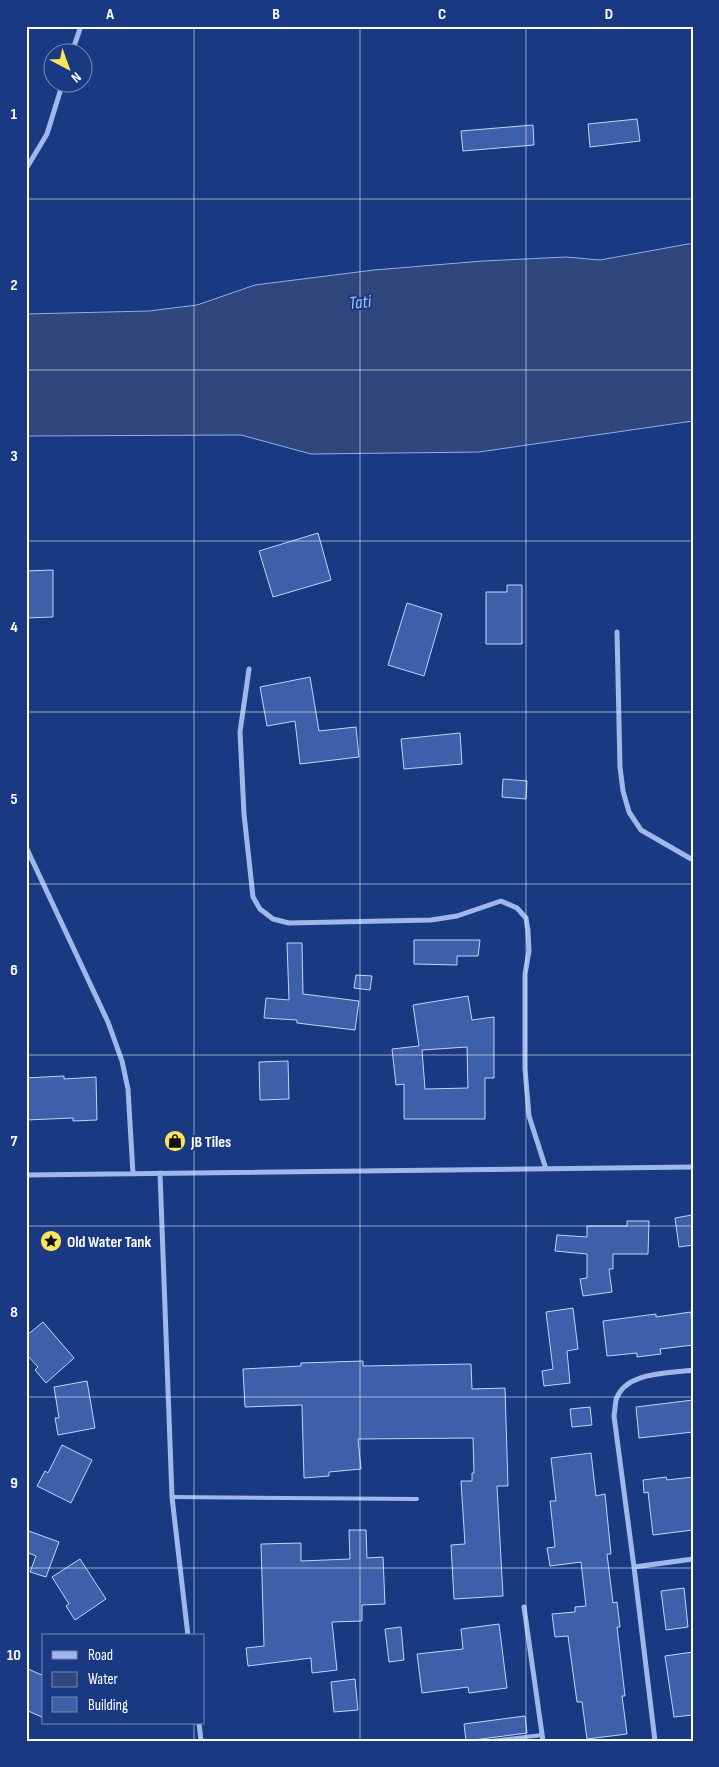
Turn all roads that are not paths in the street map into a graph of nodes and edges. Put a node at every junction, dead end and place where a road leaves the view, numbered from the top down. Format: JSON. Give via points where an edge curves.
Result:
{"nodes":[{"id":1,"x":81,"y":26,"type":"edge"},
{"id":2,"x":75,"y":42,"type":"edge"},
{"id":3,"x":60,"y":92,"type":"edge"},
{"id":4,"x":26,"y":169,"type":"edge"},
{"id":5,"x":617,"y":632,"type":"dead end"},
{"id":6,"x":249,"y":669,"type":"dead end"},
{"id":7,"x":26,"y":847,"type":"edge"},
{"id":8,"x":693,"y":860,"type":"edge"},
{"id":9,"x":693,"y":1167,"type":"edge"},
{"id":10,"x":546,"y":1169,"type":"junction"},
{"id":11,"x":160,"y":1173,"type":"junction"},
{"id":12,"x":133,"y":1174,"type":"junction"},
{"id":13,"x":26,"y":1175,"type":"edge"},
{"id":14,"x":693,"y":1370,"type":"edge"},
{"id":15,"x":172,"y":1497,"type":"junction"},
{"id":16,"x":417,"y":1500,"type":"dead end"},
{"id":17,"x":693,"y":1560,"type":"edge"},
{"id":18,"x":634,"y":1567,"type":"junction"},
{"id":19,"x":524,"y":1607,"type":"dead end"},
{"id":20,"x":188,"y":1634,"type":"edge"},
{"id":21,"x":199,"y":1724,"type":"edge"},
{"id":22,"x":542,"y":1738,"type":"edge"},
{"id":23,"x":201,"y":1741,"type":"edge"},
{"id":24,"x":492,"y":1741,"type":"edge"},
{"id":25,"x":655,"y":1741,"type":"edge"}],
"edges":[{"from":1,"to":2,"type":"street"},
{"from":3,"to":4,"type":"street","via":[[47,134]]},
{"from":5,"to":8,"type":"street","via":[[620,766],[628,812],[641,830]]},
{"from":6,"to":10,"type":"street","via":[[240,732],[253,897],[260,909],[273,919],[288,923],[431,920],[457,916],[501,901],[517,908],[526,918],[528,931],[525,1069],[530,1116]]},
{"from":7,"to":12,"type":"street","via":[[108,1022],[122,1062],[128,1089]]},
{"from":9,"to":10,"type":"street"},
{"from":10,"to":11,"type":"street"},
{"from":11,"to":12,"type":"street"},
{"from":11,"to":15,"type":"street"},
{"from":12,"to":13,"type":"street"},
{"from":14,"to":18,"type":"street","via":[[643,1377],[621,1390],[616,1401],[614,1416]]},
{"from":15,"to":16,"type":"lane"},
{"from":15,"to":20,"type":"street"},
{"from":17,"to":18,"type":"street"},
{"from":18,"to":25,"type":"street"},
{"from":19,"to":22,"type":"street"},
{"from":21,"to":23,"type":"street"},
{"from":22,"to":24,"type":"lane"}]}
